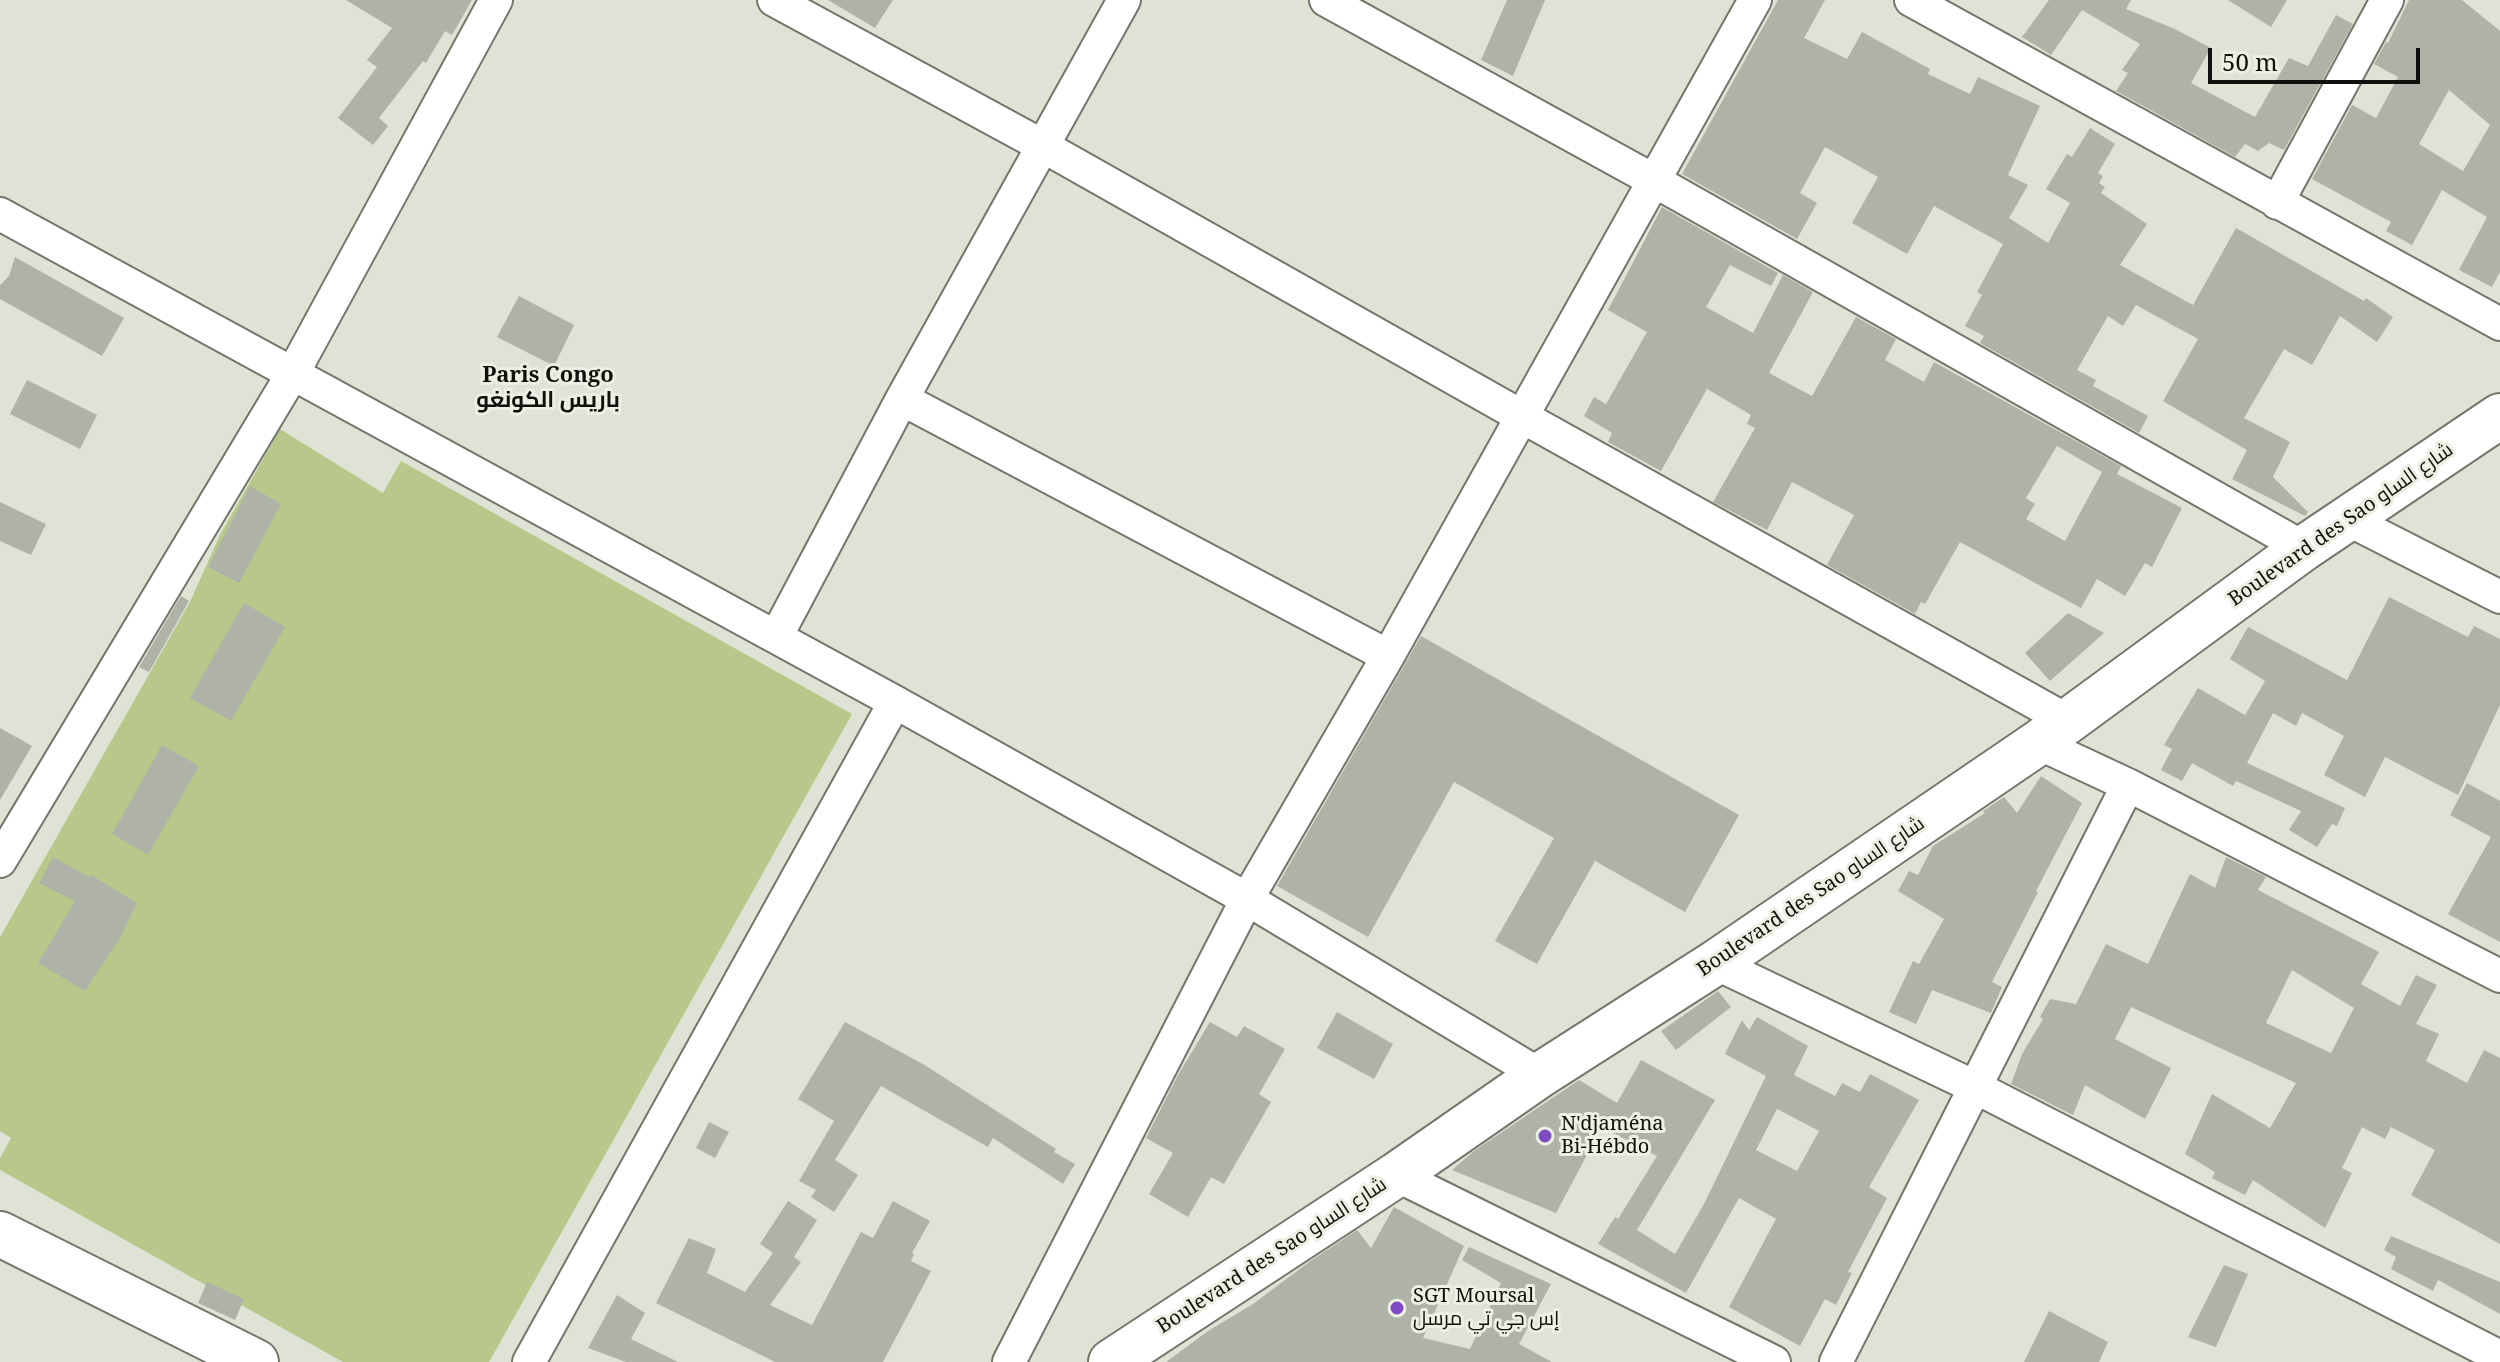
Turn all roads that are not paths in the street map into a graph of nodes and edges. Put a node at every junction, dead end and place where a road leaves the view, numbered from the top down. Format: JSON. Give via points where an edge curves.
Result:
{"nodes":[{"id":1,"x":496,"y":0,"type":"edge"},
{"id":2,"x":774,"y":0,"type":"edge"},
{"id":3,"x":1124,"y":0,"type":"edge"},
{"id":4,"x":1326,"y":0,"type":"edge"},
{"id":5,"x":1755,"y":0,"type":"edge"},
{"id":6,"x":1911,"y":0,"type":"edge"},
{"id":7,"x":2387,"y":0,"type":"edge"},
{"id":8,"x":1041,"y":145,"type":"junction"},
{"id":9,"x":1653,"y":180,"type":"junction"},
{"id":10,"x":2277,"y":203,"type":"junction"},
{"id":11,"x":0,"y":214,"type":"edge"},
{"id":12,"x":2500,"y":324,"type":"edge"},
{"id":13,"x":293,"y":373,"type":"junction"},
{"id":14,"x":902,"y":399,"type":"junction"},
{"id":15,"x":1521,"y":416,"type":"junction"},
{"id":16,"x":2500,"y":416,"type":"edge"},
{"id":17,"x":2347,"y":519,"type":"junction"},
{"id":18,"x":2304,"y":548,"type":"junction"},
{"id":19,"x":2500,"y":597,"type":"edge"},
{"id":20,"x":777,"y":635,"type":"junction"},
{"id":21,"x":1388,"y":656,"type":"junction"},
{"id":22,"x":895,"y":702,"type":"junction"},
{"id":23,"x":2053,"y":732,"type":"junction"},
{"id":24,"x":2128,"y":785,"type":"junction"},
{"id":25,"x":0,"y":861,"type":"edge"},
{"id":26,"x":1247,"y":899,"type":"junction"},
{"id":27,"x":1715,"y":963,"type":"junction"},
{"id":28,"x":2500,"y":976,"type":"edge"},
{"id":29,"x":1540,"y":1075,"type":"junction"},
{"id":30,"x":1977,"y":1088,"type":"junction"},
{"id":31,"x":1396,"y":1175,"type":"junction"},
{"id":32,"x":0,"y":1234,"type":"edge"},
{"id":33,"x":0,"y":1266,"type":"edge"},
{"id":34,"x":2500,"y":1357,"type":"edge"},
{"id":35,"x":192,"y":1362,"type":"edge"},
{"id":36,"x":256,"y":1362,"type":"edge"},
{"id":37,"x":529,"y":1362,"type":"edge"},
{"id":38,"x":1009,"y":1362,"type":"edge"},
{"id":39,"x":1111,"y":1362,"type":"edge"},
{"id":40,"x":1774,"y":1362,"type":"edge"},
{"id":41,"x":1836,"y":1362,"type":"edge"}],
"edges":[{"from":1,"to":13,"type":"street"},
{"from":2,"to":8,"type":"street"},
{"from":3,"to":8,"type":"street"},
{"from":4,"to":9,"type":"street"},
{"from":5,"to":9,"type":"street"},
{"from":6,"to":10,"type":"street"},
{"from":7,"to":10,"type":"street"},
{"from":8,"to":14,"type":"street"},
{"from":8,"to":15,"type":"street"},
{"from":9,"to":15,"type":"street"},
{"from":9,"to":18,"type":"street"},
{"from":10,"to":12,"type":"street"},
{"from":11,"to":13,"type":"street"},
{"from":13,"to":20,"type":"street"},
{"from":13,"to":25,"type":"street"},
{"from":14,"to":20,"type":"street"},
{"from":14,"to":21,"type":"street"},
{"from":15,"to":21,"type":"street"},
{"from":15,"to":23,"type":"street"},
{"from":16,"to":17,"type":"street","name":"Boulevard des Sao شارع الساو"},
{"from":17,"to":18,"type":"street","name":"Boulevard des Sao شارع الساو"},
{"from":17,"to":19,"type":"street"},
{"from":18,"to":23,"type":"street","name":"Boulevard des Sao شارع الساو"},
{"from":20,"to":22,"type":"street"},
{"from":21,"to":26,"type":"street"},
{"from":22,"to":26,"type":"street"},
{"from":22,"to":37,"type":"street"},
{"from":23,"to":24,"type":"street"},
{"from":23,"to":27,"type":"street","name":"Boulevard des Sao شارع الساو"},
{"from":24,"to":28,"type":"street"},
{"from":24,"to":30,"type":"street"},
{"from":26,"to":29,"type":"street"},
{"from":26,"to":38,"type":"street"},
{"from":27,"to":29,"type":"street","name":"Boulevard des Sao شارع الساو"},
{"from":27,"to":30,"type":"street"},
{"from":29,"to":31,"type":"street","name":"Boulevard des Sao شارع الساو"},
{"from":30,"to":34,"type":"street"},
{"from":30,"to":41,"type":"street"},
{"from":31,"to":39,"type":"street","name":"Boulevard des Sao شارع الساو"},
{"from":31,"to":40,"type":"street"},
{"from":32,"to":36,"type":"street"},
{"from":33,"to":35,"type":"street"}]}
